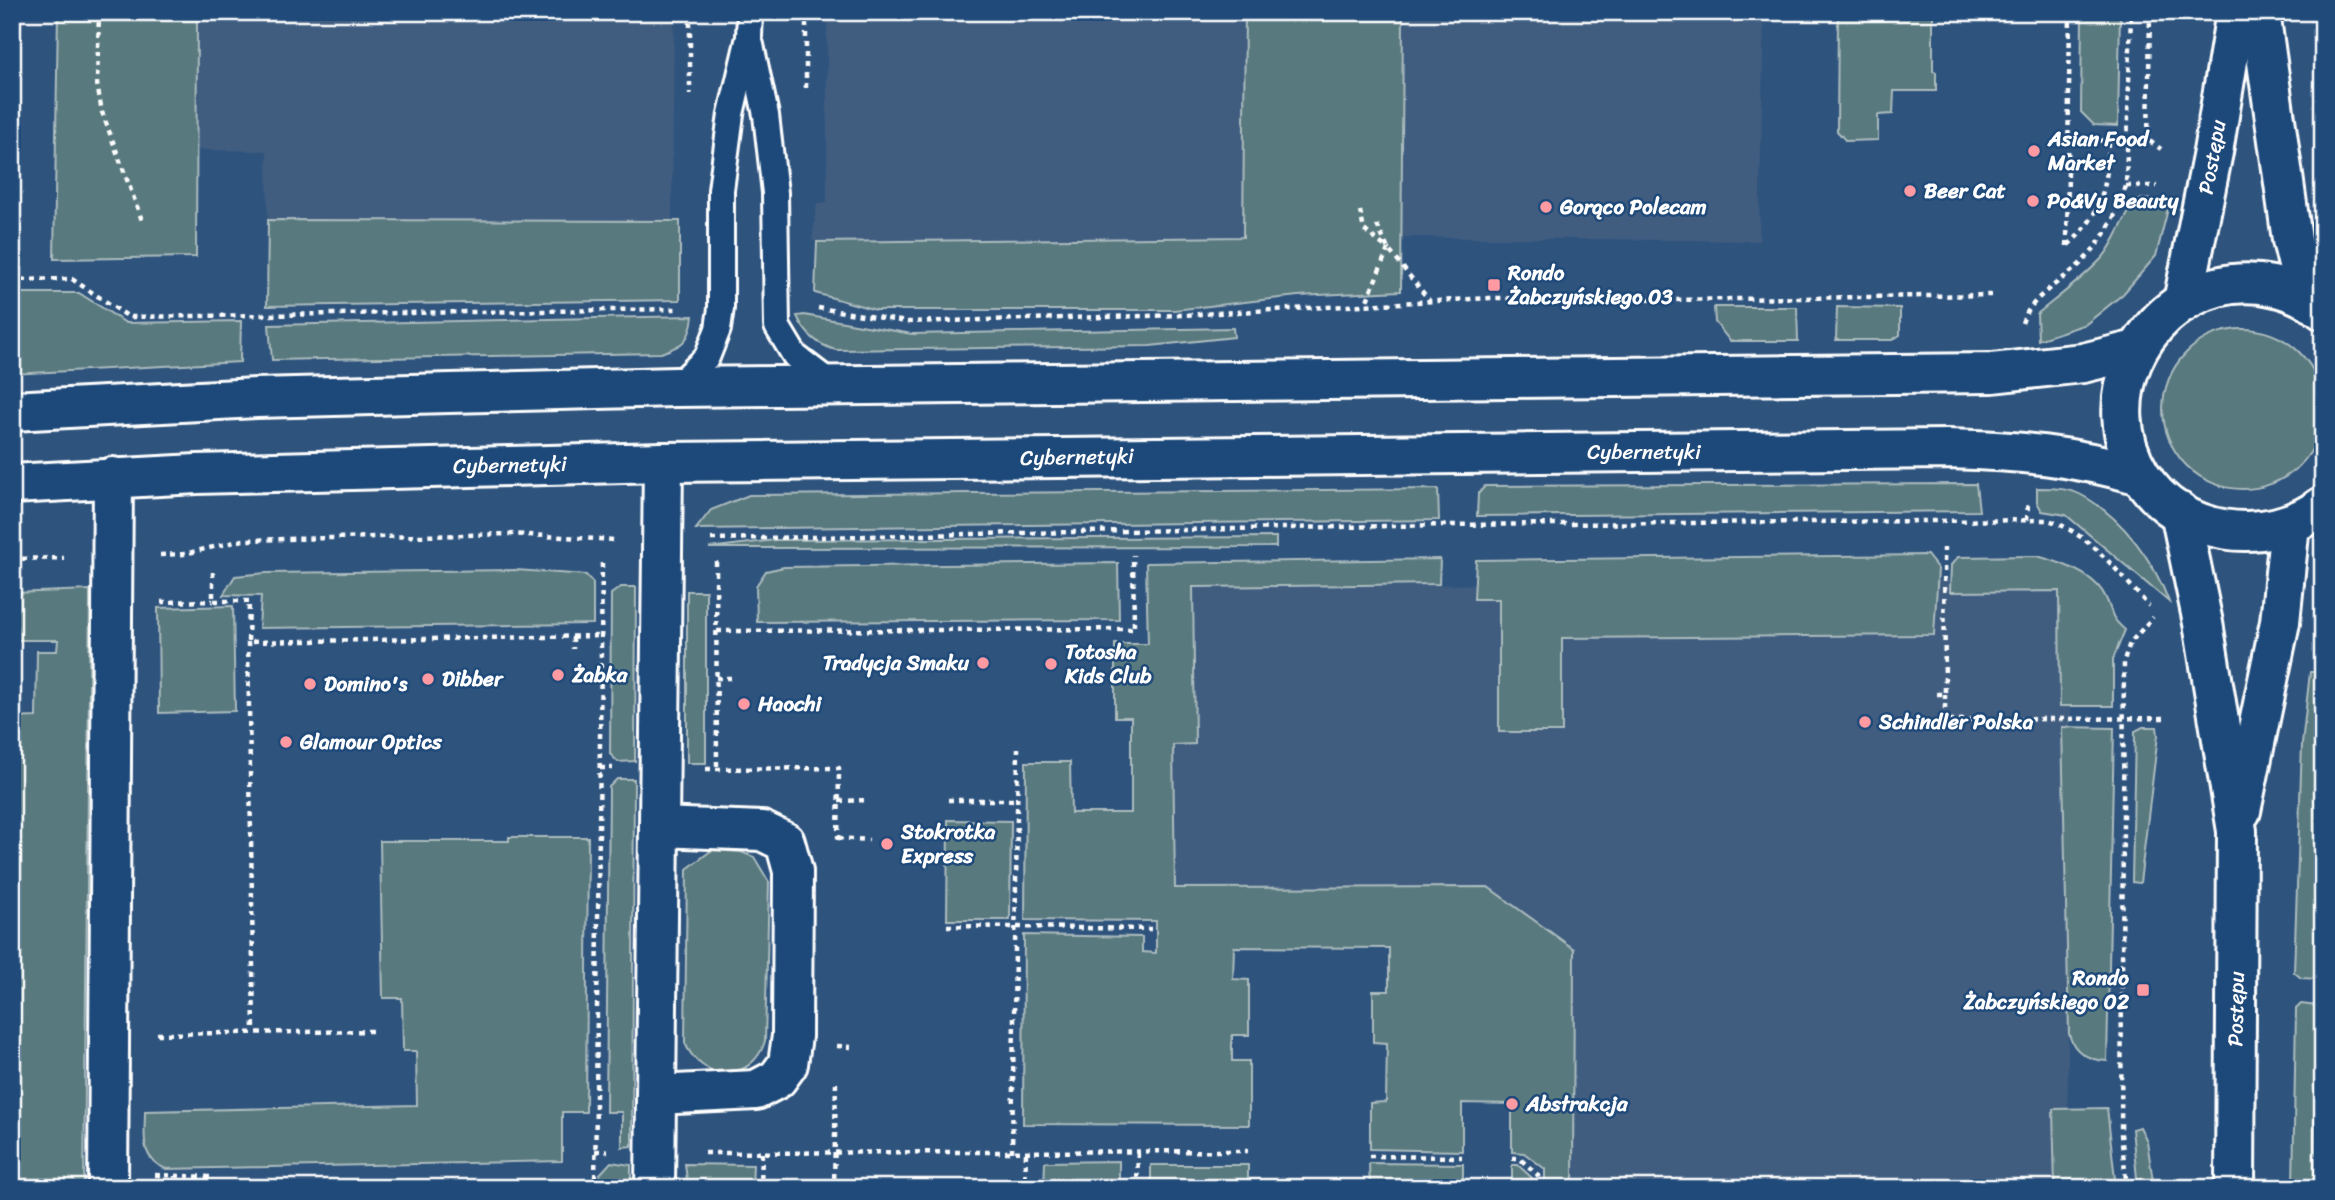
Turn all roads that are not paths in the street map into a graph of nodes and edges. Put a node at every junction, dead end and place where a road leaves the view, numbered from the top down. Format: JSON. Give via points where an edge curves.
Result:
{"nodes":[{"id":1,"x":750,"y":12,"type":"edge"},
{"id":2,"x":2236,"y":12,"type":"edge"},
{"id":3,"x":2260,"y":12,"type":"edge"},
{"id":4,"x":749,"y":37,"type":"junction"},
{"id":5,"x":2183,"y":302,"type":"junction"},
{"id":6,"x":2314,"y":304,"type":"edge"},
{"id":7,"x":2136,"y":350,"type":"junction"},
{"id":8,"x":833,"y":385,"type":"junction"},
{"id":9,"x":676,"y":387,"type":"junction"},
{"id":10,"x":12,"y":411,"type":"edge"},
{"id":11,"x":663,"y":462,"type":"junction"},
{"id":12,"x":2140,"y":475,"type":"junction"},
{"id":13,"x":113,"y":477,"type":"junction"},
{"id":14,"x":12,"y":484,"type":"edge"},
{"id":15,"x":2180,"y":512,"type":"junction"},
{"id":16,"x":2307,"y":515,"type":"edge"},
{"id":17,"x":659,"y":827,"type":"junction"},
{"id":18,"x":2237,"y":831,"type":"junction"},
{"id":19,"x":656,"y":1095,"type":"junction"},
{"id":20,"x":655,"y":1170,"type":"edge"},
{"id":21,"x":108,"y":1188,"type":"edge"},
{"id":22,"x":2235,"y":1188,"type":"edge"}],
"edges":[{"from":1,"to":4,"type":"lane"},
{"from":2,"to":5,"type":"street","name":"Postępu"},
{"from":3,"to":6,"type":"street","via":[[2292,240]]},
{"from":4,"to":8,"type":"lane","via":[[775,193],[777,326],[795,356]]},
{"from":4,"to":9,"type":"lane","via":[[731,114],[721,190],[718,329],[707,357]]},
{"from":5,"to":6,"type":"street","via":[[2208,289],[2255,283],[2287,289]]},
{"from":5,"to":7,"type":"street","via":[[2153,325]]},
{"from":7,"to":8,"type":"street","via":[[2025,372]]},
{"from":7,"to":12,"type":"street","via":[[2122,405],[2125,433]]},
{"from":8,"to":9,"type":"street"},
{"from":9,"to":10,"type":"street","via":[[256,398]]},
{"from":11,"to":12,"type":"street","name":"Cybernetyki","via":[[1948,449],[2084,459]]},
{"from":11,"to":13,"type":"street","name":"Cybernetyki"},
{"from":11,"to":17,"type":"street"},
{"from":12,"to":15,"type":"street"},
{"from":13,"to":14,"type":"street","name":"Cybernetyki"},
{"from":13,"to":21,"type":"street"},
{"from":15,"to":16,"type":"street","via":[[2220,529],[2248,532],[2280,528]]},
{"from":15,"to":18,"type":"street","name":"Postępu"},
{"from":16,"to":18,"type":"street","name":"Postępu"},
{"from":17,"to":19,"type":"street"},
{"from":17,"to":19,"type":"street","via":[[762,831],[786,842],[793,871],[793,980],[788,1064],[777,1079],[756,1090]]},
{"from":18,"to":22,"type":"street","name":"Postępu"},
{"from":19,"to":20,"type":"street"}]}
